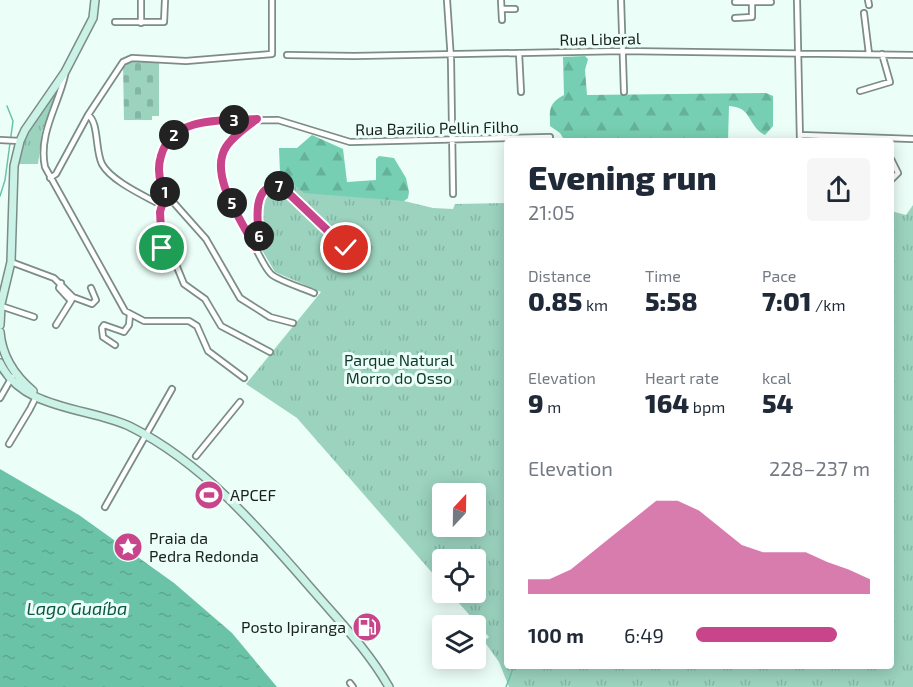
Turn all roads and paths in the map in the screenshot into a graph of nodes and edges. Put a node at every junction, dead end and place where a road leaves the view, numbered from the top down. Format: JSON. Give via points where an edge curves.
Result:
{"nodes":[{"id":1,"x":95,"y":0,"type":"edge"},
{"id":2,"x":141,"y":0,"type":"edge"},
{"id":3,"x":165,"y":0,"type":"edge"},
{"id":4,"x":272,"y":0,"type":"edge"},
{"id":5,"x":447,"y":0,"type":"edge"},
{"id":6,"x":501,"y":0,"type":"edge"},
{"id":7,"x":621,"y":0,"type":"edge"},
{"id":8,"x":797,"y":0,"type":"edge"},
{"id":9,"x":754,"y":1,"type":"edge"},
{"id":10,"x":735,"y":2,"type":"dead end"},
{"id":11,"x":771,"y":2,"type":"dead end"},
{"id":12,"x":502,"y":9,"type":"junction"},
{"id":13,"x":515,"y":9,"type":"dead end"},
{"id":14,"x":864,"y":13,"type":"dead end"},
{"id":15,"x":735,"y":18,"type":"dead end"},
{"id":16,"x":502,"y":20,"type":"dead end"},
{"id":17,"x":116,"y":22,"type":"dead end"},
{"id":18,"x":141,"y":23,"type":"junction"},
{"id":19,"x":622,"y":51,"type":"junction"},
{"id":20,"x":799,"y":52,"type":"junction"},
{"id":21,"x":519,"y":53,"type":"junction"},
{"id":22,"x":451,"y":54,"type":"junction"},
{"id":23,"x":869,"y":54,"type":"junction"},
{"id":24,"x":882,"y":54,"type":"junction"},
{"id":25,"x":913,"y":54,"type":"edge"},
{"id":26,"x":286,"y":55,"type":"dead end"},
{"id":27,"x":65,"y":72,"type":"junction"},
{"id":28,"x":860,"y":91,"type":"dead end"},
{"id":29,"x":521,"y":92,"type":"dead end"},
{"id":30,"x":624,"y":92,"type":"dead end"},
{"id":31,"x":88,"y":115,"type":"junction"},
{"id":32,"x":257,"y":119,"type":"junction"},
{"id":33,"x":800,"y":135,"type":"joint"},
{"id":34,"x":550,"y":137,"type":"dead end"},
{"id":35,"x":847,"y":138,"type":"edge"},
{"id":36,"x":452,"y":139,"type":"junction"},
{"id":37,"x":913,"y":139,"type":"edge"},
{"id":38,"x":3,"y":140,"type":"edge"},
{"id":39,"x":894,"y":140,"type":"edge"},
{"id":40,"x":19,"y":141,"type":"junction"},
{"id":41,"x":50,"y":178,"type":"junction"},
{"id":42,"x":453,"y":194,"type":"dead end"},
{"id":43,"x":170,"y":200,"type":"junction"},
{"id":44,"x":162,"y":205,"type":"junction"},
{"id":45,"x":255,"y":247,"type":"junction"},
{"id":46,"x":346,"y":248,"type":"dead end"},
{"id":47,"x":11,"y":262,"type":"junction"},
{"id":48,"x":91,"y":288,"type":"dead end"},
{"id":49,"x":314,"y":294,"type":"dead end"},
{"id":50,"x":72,"y":299,"type":"junction"},
{"id":51,"x":1,"y":307,"type":"edge"},
{"id":52,"x":130,"y":314,"type":"junction"},
{"id":53,"x":34,"y":317,"type":"dead end"},
{"id":54,"x":293,"y":323,"type":"dead end"},
{"id":55,"x":0,"y":325,"type":"edge"},
{"id":56,"x":56,"y":325,"type":"dead end"},
{"id":57,"x":0,"y":332,"type":"edge"},
{"id":58,"x":115,"y":345,"type":"dead end"},
{"id":59,"x":0,"y":349,"type":"edge"},
{"id":60,"x":270,"y":352,"type":"dead end"},
{"id":61,"x":6,"y":367,"type":"edge"},
{"id":62,"x":244,"y":378,"type":"dead end"},
{"id":63,"x":10,"y":380,"type":"junction"},
{"id":64,"x":172,"y":389,"type":"dead end"},
{"id":65,"x":36,"y":397,"type":"junction"},
{"id":66,"x":0,"y":398,"type":"edge"},
{"id":67,"x":50,"y":402,"type":"junction"},
{"id":68,"x":240,"y":402,"type":"dead end"},
{"id":69,"x":146,"y":435,"type":"junction"},
{"id":70,"x":9,"y":444,"type":"dead end"},
{"id":71,"x":193,"y":460,"type":"junction"},
{"id":72,"x":105,"y":507,"type":"dead end"},
{"id":73,"x":387,"y":686,"type":"edge"}],
"edges":[{"from":1,"to":27,"type":"main road","via":[[93,18]]},
{"from":2,"to":18,"type":"street"},
{"from":3,"to":18,"type":"street","via":[[164,22]]},
{"from":4,"to":31,"type":"street","via":[[272,54],[186,61],[127,59]]},
{"from":5,"to":22,"type":"street"},
{"from":6,"to":12,"type":"street"},
{"from":7,"to":19,"type":"street"},
{"from":8,"to":20,"type":"street"},
{"from":9,"to":10,"type":"street"},
{"from":9,"to":11,"type":"street"},
{"from":9,"to":15,"type":"street","via":[[752,17]]},
{"from":12,"to":13,"type":"street"},
{"from":12,"to":16,"type":"street"},
{"from":14,"to":23,"type":"street"},
{"from":17,"to":18,"type":"street"},
{"from":19,"to":20,"type":"street","name":"Rua Liberal"},
{"from":19,"to":21,"type":"street","name":"Rua Liberal"},
{"from":19,"to":30,"type":"street"},
{"from":20,"to":23,"type":"street","name":"Rua Liberal"},
{"from":20,"to":33,"type":"street"},
{"from":21,"to":22,"type":"street","name":"Rua Liberal"},
{"from":21,"to":29,"type":"street"},
{"from":22,"to":26,"type":"street","name":"Rua Liberal"},
{"from":22,"to":36,"type":"street"},
{"from":23,"to":24,"type":"street","name":"Rua Liberal"},
{"from":24,"to":25,"type":"street","name":"Rua Liberal"},
{"from":24,"to":28,"type":"street","via":[[890,82]]},
{"from":27,"to":40,"type":"main road"},
{"from":27,"to":41,"type":"street","via":[[42,153]]},
{"from":31,"to":41,"type":"street","via":[[56,174]]},
{"from":31,"to":44,"type":"street","via":[[93,120],[102,165],[111,176]]},
{"from":32,"to":36,"type":"street","name":"Rua Bazilio Pellin Filho","via":[[286,121],[350,142]]},
{"from":32,"to":43,"type":"street","name":"Rua Bazilio Pellin Filho","via":[[206,122],[177,132],[167,141],[158,176]]},
{"from":32,"to":45,"type":"street","via":[[226,146],[220,169],[222,182]]},
{"from":33,"to":35,"type":"street"},
{"from":34,"to":36,"type":"street","name":"Rua Bazilio Pellin Filho"},
{"from":36,"to":42,"type":"street"},
{"from":37,"to":39,"type":"street"},
{"from":38,"to":40,"type":"street"},
{"from":40,"to":47,"type":"main road","via":[[14,166]]},
{"from":41,"to":52,"type":"street"},
{"from":43,"to":44,"type":"street"},
{"from":43,"to":54,"type":"street","name":"Rua Bazilio Pellin Filho","via":[[206,239],[240,298],[270,317]]},
{"from":44,"to":60,"type":"street","via":[[161,247],[175,261],[184,284],[206,300],[222,326]]},
{"from":45,"to":46,"type":"street","via":[[260,242],[256,221],[260,197],[271,186],[282,187]]},
{"from":45,"to":49,"type":"street","via":[[272,275]]},
{"from":47,"to":50,"type":"street","via":[[54,278]]},
{"from":47,"to":51,"type":"main road"},
{"from":48,"to":50,"type":"street","via":[[96,300],[93,304]]},
{"from":50,"to":56,"type":"street"},
{"from":51,"to":53,"type":"street"},
{"from":51,"to":55,"type":"main road"},
{"from":52,"to":58,"type":"street","via":[[124,332],[104,325],[102,328],[103,336]]},
{"from":52,"to":62,"type":"street","via":[[144,321],[189,321],[197,326],[207,351]]},
{"from":57,"to":61,"type":"main road"},
{"from":59,"to":61,"type":"main road"},
{"from":61,"to":63,"type":"main road"},
{"from":61,"to":67,"type":"main road"},
{"from":63,"to":65,"type":"main road"},
{"from":63,"to":66,"type":"street"},
{"from":64,"to":69,"type":"street"},
{"from":65,"to":67,"type":"main road"},
{"from":65,"to":70,"type":"street"},
{"from":67,"to":69,"type":"main road","via":[[117,421]]},
{"from":68,"to":71,"type":"street"},
{"from":69,"to":71,"type":"main road"},
{"from":69,"to":72,"type":"street"},
{"from":71,"to":73,"type":"main road","via":[[347,628]]}]}
